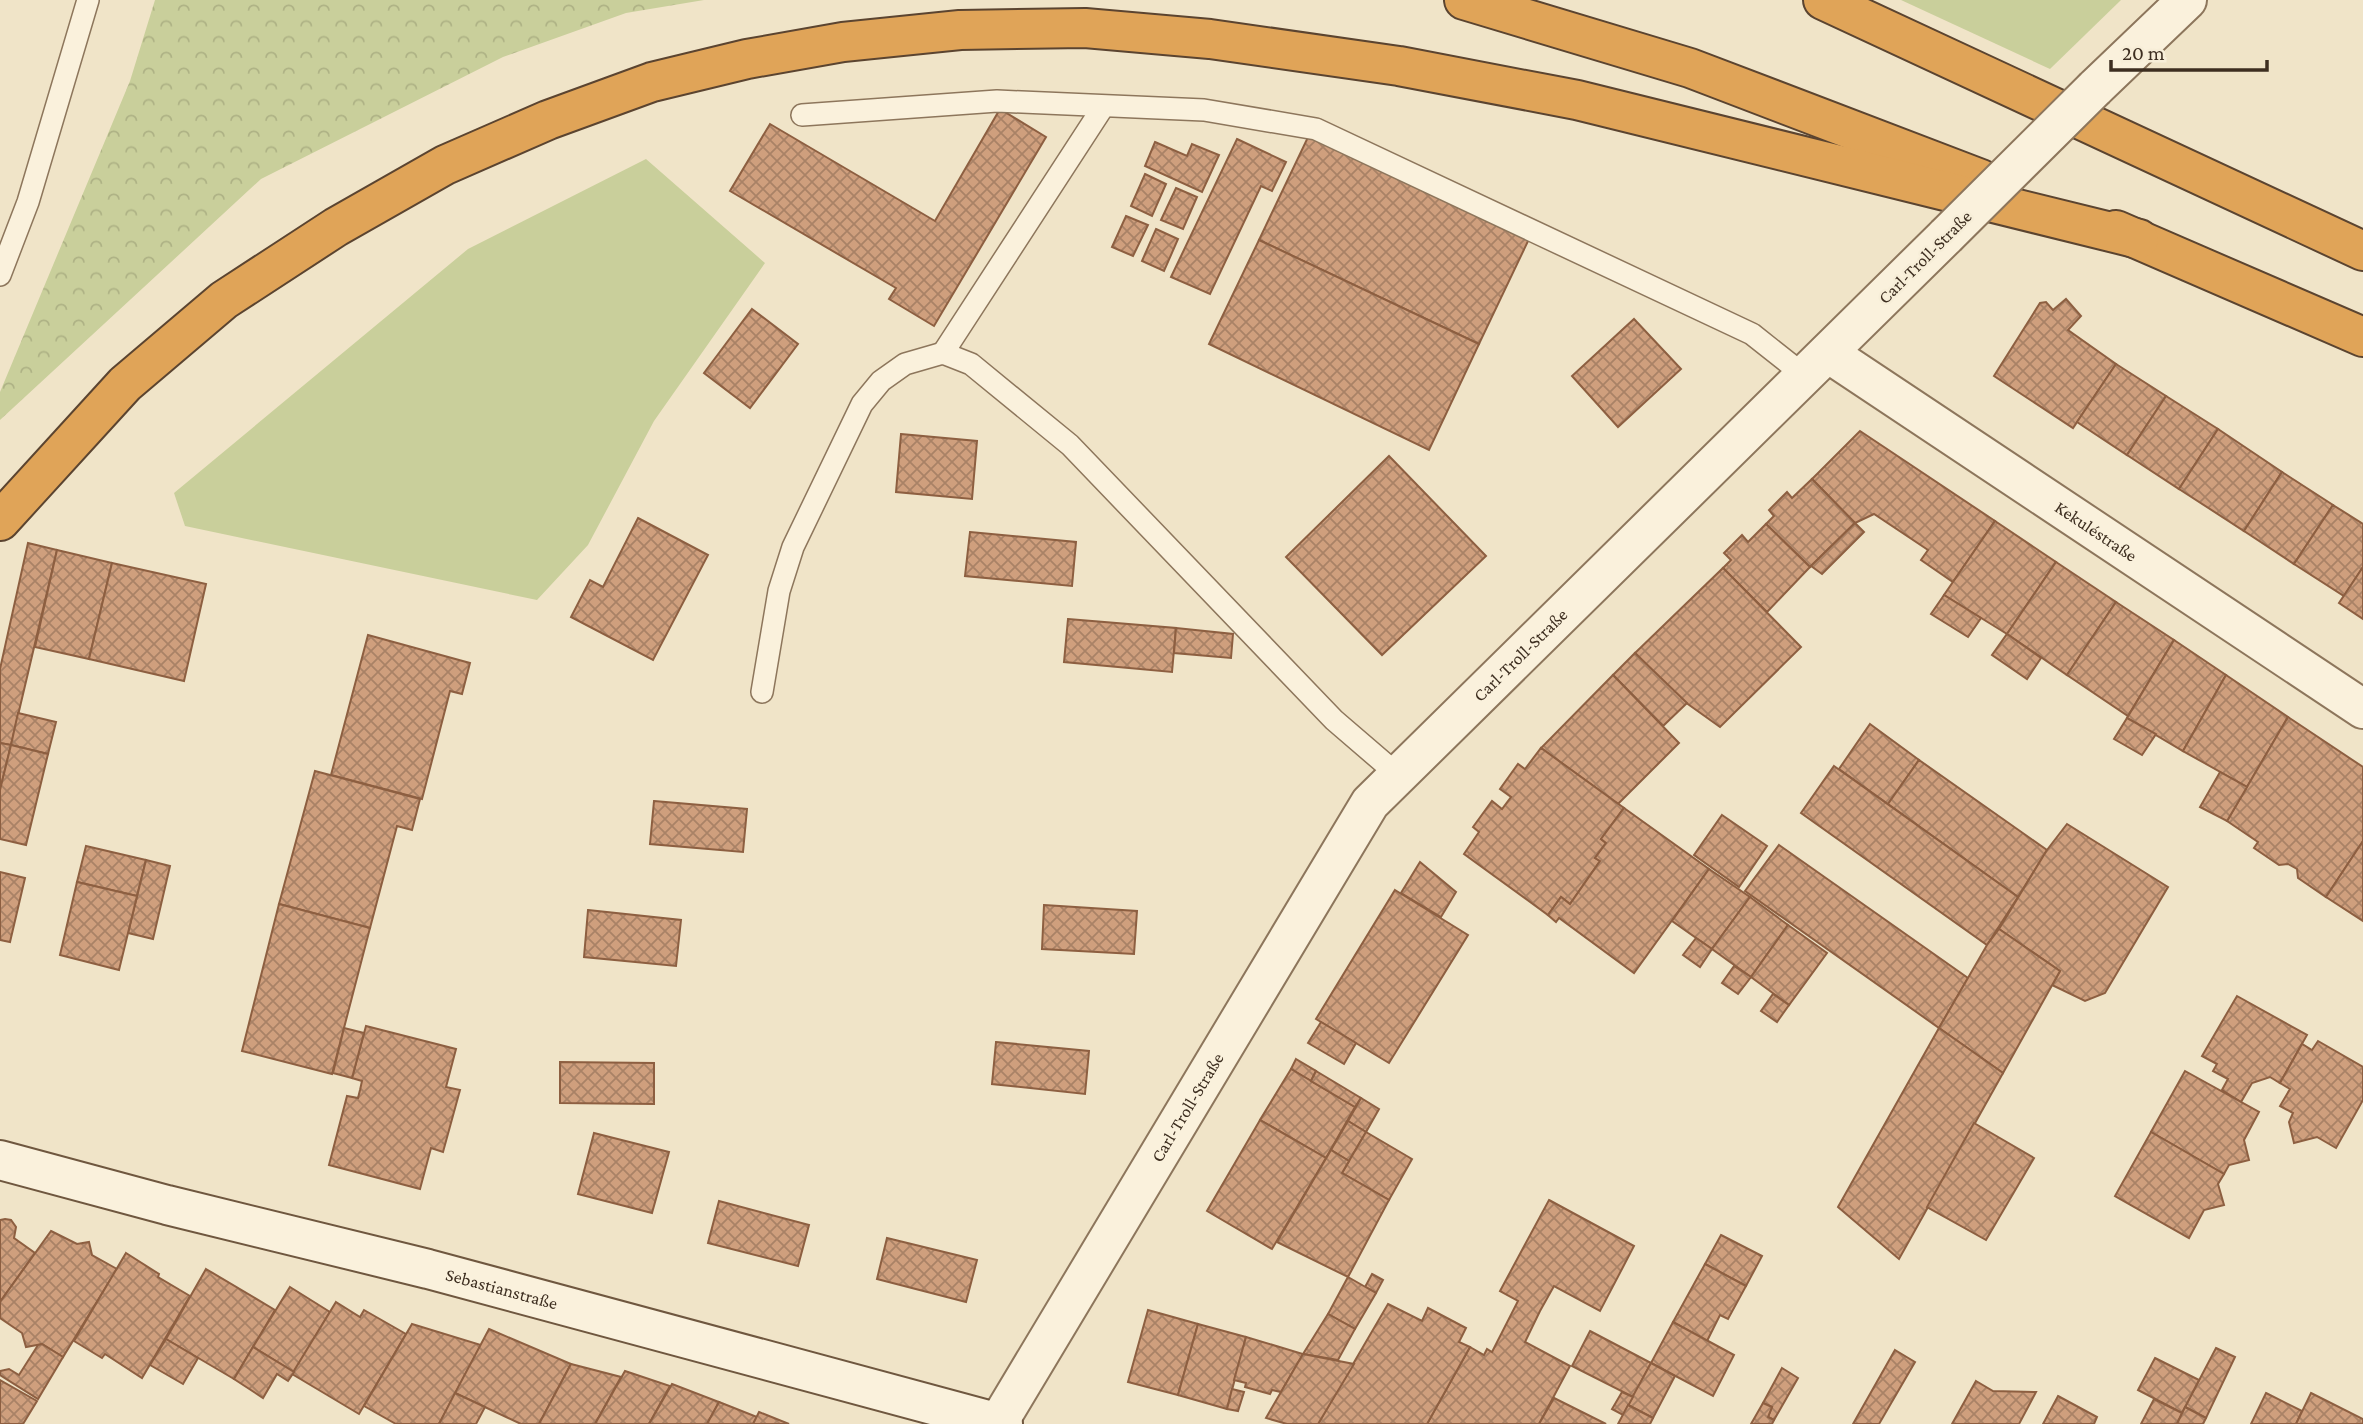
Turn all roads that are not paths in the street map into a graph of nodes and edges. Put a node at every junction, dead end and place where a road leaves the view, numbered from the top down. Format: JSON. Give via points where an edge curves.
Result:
{"nodes":[{"id":1,"x":88,"y":0,"type":"edge"},
{"id":2,"x":1464,"y":0,"type":"edge"},
{"id":3,"x":1823,"y":0,"type":"edge"},
{"id":4,"x":2187,"y":0,"type":"edge"},
{"id":5,"x":1103,"y":107,"type":"junction"},
{"id":6,"x":802,"y":115,"type":"dead end"},
{"id":7,"x":2139,"y":239,"type":"junction"},
{"id":8,"x":2363,"y":251,"type":"edge"},
{"id":9,"x":0,"y":275,"type":"edge"},
{"id":10,"x":2363,"y":337,"type":"edge"},
{"id":11,"x":943,"y":353,"type":"junction"},
{"id":12,"x":1816,"y":364,"type":"junction"},
{"id":13,"x":0,"y":521,"type":"edge"},
{"id":14,"x":762,"y":692,"type":"dead end"},
{"id":15,"x":2363,"y":709,"type":"edge"},
{"id":16,"x":1398,"y":775,"type":"junction"},
{"id":17,"x":0,"y":1160,"type":"edge"},
{"id":18,"x":1001,"y":1423,"type":"edge"}],
"edges":[{"from":1,"to":9,"type":"lane","via":[[28,202]]},
{"from":2,"to":7,"type":"highway","via":[[1690,68]]},
{"from":3,"to":8,"type":"highway"},
{"from":4,"to":12,"type":"street","name":"Carl-Troll-Straße","bridge":true},
{"from":5,"to":6,"type":"lane","via":[[997,101]]},
{"from":5,"to":11,"type":"lane"},
{"from":5,"to":12,"type":"lane","via":[[1204,110],[1316,129]]},
{"from":7,"to":10,"type":"highway"},
{"from":7,"to":13,"type":"highway","via":[[1577,100],[1399,66],[1210,39],[1084,28],[960,30],[843,42],[652,82],[444,164],[224,300],[125,384]]},
{"from":11,"to":14,"type":"lane","via":[[905,364],[881,381],[862,404],[790,558],[779,591]]},
{"from":11,"to":16,"type":"lane","via":[[971,364],[1070,445],[1334,720]]},
{"from":12,"to":15,"type":"street","name":"Kekuléstraße"},
{"from":12,"to":16,"type":"street","name":"Carl-Troll-Straße"},
{"from":16,"to":18,"type":"street","name":"Carl-Troll-Straße","via":[[1370,803]]},
{"from":17,"to":18,"type":"street","name":"Sebastianstraße"}]}
